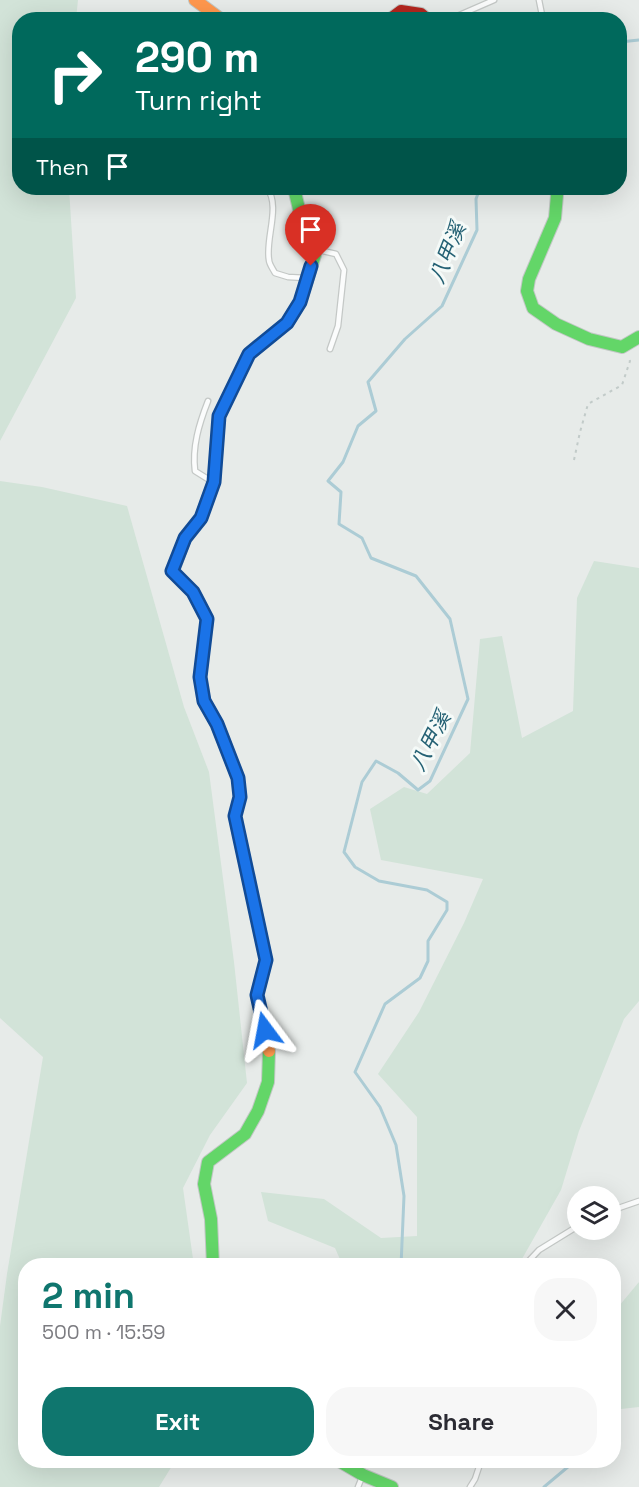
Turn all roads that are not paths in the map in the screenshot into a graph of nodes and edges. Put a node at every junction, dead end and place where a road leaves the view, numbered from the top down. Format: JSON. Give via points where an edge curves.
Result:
{"nodes":[{"id":1,"x":195,"y":0,"type":"edge"},
{"id":2,"x":494,"y":0,"type":"edge"},
{"id":3,"x":211,"y":12,"type":"edge"},
{"id":4,"x":466,"y":12,"type":"edge"},
{"id":5,"x":271,"y":195,"type":"edge"},
{"id":6,"x":296,"y":195,"type":"edge"},
{"id":7,"x":557,"y":195,"type":"edge"},
{"id":8,"x":312,"y":248,"type":"junction"},
{"id":9,"x":308,"y":278,"type":"junction"},
{"id":10,"x":639,"y":338,"type":"edge"},
{"id":11,"x":330,"y":349,"type":"dead end"},
{"id":12,"x":208,"y":401,"type":"dead end"},
{"id":13,"x":214,"y":482,"type":"junction"},
{"id":14,"x":639,"y":1201,"type":"edge"},
{"id":15,"x":621,"y":1207,"type":"edge"},
{"id":16,"x":567,"y":1233,"type":"edge"},
{"id":17,"x":213,"y":1258,"type":"edge"},
{"id":18,"x":531,"y":1258,"type":"edge"},
{"id":19,"x":352,"y":1468,"type":"edge"},
{"id":20,"x":479,"y":1468,"type":"edge"},
{"id":21,"x":363,"y":1474,"type":"junction"},
{"id":22,"x":358,"y":1487,"type":"edge"},
{"id":23,"x":392,"y":1487,"type":"edge"},
{"id":24,"x":470,"y":1487,"type":"edge"}],
"edges":[{"from":1,"to":3,"type":"street"},
{"from":2,"to":4,"type":"lane"},
{"from":5,"to":9,"type":"lane","via":[[269,261],[275,273]]},
{"from":6,"to":8,"type":"street"},
{"from":7,"to":10,"type":"street","via":[[555,218],[529,279],[527,291],[533,308],[589,339],[622,347]]},
{"from":8,"to":9,"type":"street","via":[[315,255]]},
{"from":8,"to":11,"type":"lane","via":[[336,254],[344,270],[338,326]]},
{"from":9,"to":13,"type":"street","via":[[287,323],[249,354],[219,416]]},
{"from":12,"to":13,"type":"lane","via":[[199,425],[194,458],[195,471]]},
{"from":13,"to":17,"type":"street","via":[[201,518],[185,538],[172,571],[193,592],[207,619],[200,677],[204,701],[238,778],[240,797],[235,816],[266,960],[257,995],[269,1048],[268,1082],[258,1111],[245,1134],[208,1162],[204,1184]]},
{"from":14,"to":15,"type":"lane"},
{"from":16,"to":18,"type":"lane"},
{"from":19,"to":21,"type":"street"},
{"from":20,"to":24,"type":"lane"},
{"from":21,"to":22,"type":"lane"},
{"from":21,"to":23,"type":"street"}]}
